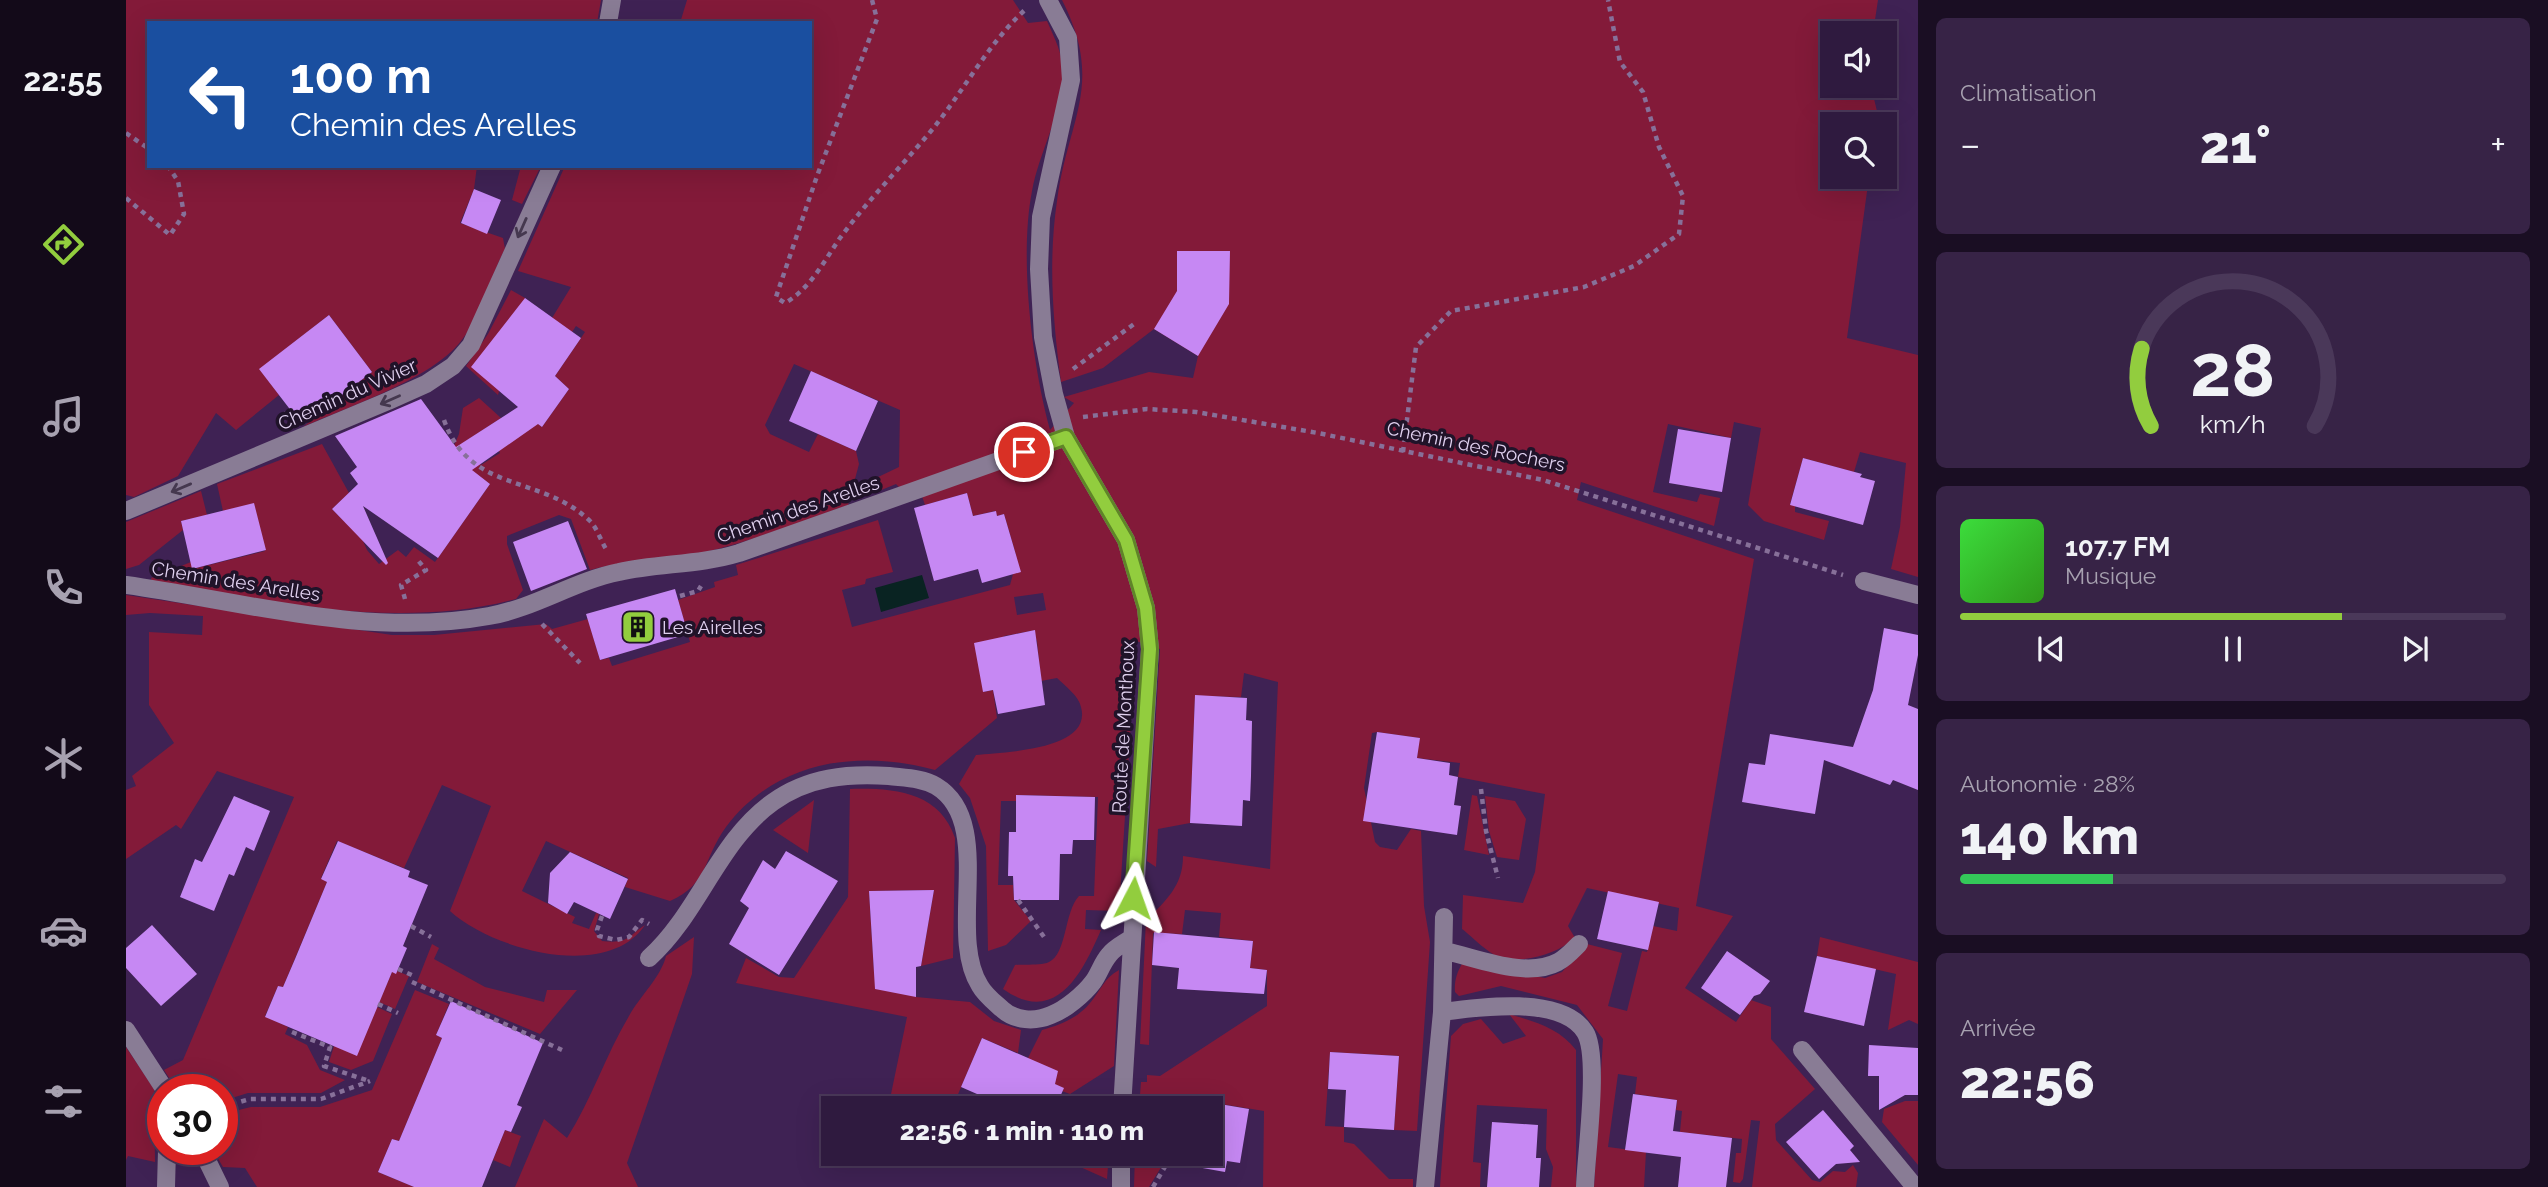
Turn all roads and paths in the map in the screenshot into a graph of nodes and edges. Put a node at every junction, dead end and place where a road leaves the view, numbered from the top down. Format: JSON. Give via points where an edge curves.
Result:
{"nodes":[{"id":1,"x":612,"y":0,"type":"edge"},
{"id":2,"x":872,"y":0,"type":"edge"},
{"id":3,"x":1035,"y":0,"type":"edge"},
{"id":4,"x":1048,"y":0,"type":"edge"},
{"id":5,"x":1608,"y":0,"type":"edge"},
{"id":6,"x":608,"y":21,"type":"edge"},
{"id":7,"x":126,"y":133,"type":"edge"},
{"id":8,"x":147,"y":148,"type":"edge"},
{"id":9,"x":169,"y":168,"type":"edge"},
{"id":10,"x":551,"y":168,"type":"edge"},
{"id":11,"x":126,"y":198,"type":"edge"},
{"id":12,"x":1134,"y":324,"type":"dead end"},
{"id":13,"x":1072,"y":378,"type":"dead end"},
{"id":14,"x":444,"y":420,"type":"dead end"},
{"id":15,"x":1066,"y":437,"type":"junction"},
{"id":16,"x":1403,"y":452,"type":"junction"},
{"id":17,"x":126,"y":512,"type":"edge"},
{"id":18,"x":416,"y":558,"type":"dead end"},
{"id":19,"x":618,"y":572,"type":"junction"},
{"id":20,"x":1864,"y":581,"type":"joint"},
{"id":21,"x":126,"y":584,"type":"edge"},
{"id":22,"x":1918,"y":595,"type":"edge"},
{"id":23,"x":533,"y":604,"type":"junction"},
{"id":24,"x":410,"y":623,"type":"junction"},
{"id":25,"x":580,"y":663,"type":"dead end"},
{"id":26,"x":1481,"y":789,"type":"dead end"},
{"id":27,"x":1498,"y":878,"type":"dead end"},
{"id":28,"x":1018,"y":900,"type":"dead end"},
{"id":29,"x":602,"y":916,"type":"dead end"},
{"id":30,"x":1444,"y":917,"type":"dead end"},
{"id":31,"x":411,"y":926,"type":"dead end"},
{"id":32,"x":639,"y":926,"type":"dead end"},
{"id":33,"x":430,"y":937,"type":"dead end"},
{"id":34,"x":1044,"y":937,"type":"dead end"},
{"id":35,"x":1130,"y":939,"type":"junction"},
{"id":36,"x":1579,"y":944,"type":"dead end"},
{"id":37,"x":1445,"y":951,"type":"junction"},
{"id":38,"x":649,"y":958,"type":"dead end"},
{"id":39,"x":398,"y":969,"type":"dead end"},
{"id":40,"x":378,"y":1004,"type":"dead end"},
{"id":41,"x":1442,"y":1012,"type":"junction"},
{"id":42,"x":398,"y":1013,"type":"dead end"},
{"id":43,"x":126,"y":1030,"type":"edge"},
{"id":44,"x":292,"y":1032,"type":"dead end"},
{"id":45,"x":562,"y":1050,"type":"dead end"},
{"id":46,"x":1801,"y":1050,"type":"dead end"},
{"id":47,"x":155,"y":1074,"type":"edge"},
{"id":48,"x":1123,"y":1096,"type":"edge"},
{"id":49,"x":238,"y":1102,"type":"edge"},
{"id":50,"x":167,"y":1165,"type":"edge"},
{"id":51,"x":209,"y":1165,"type":"edge"},
{"id":52,"x":1121,"y":1166,"type":"edge"},
{"id":53,"x":1165,"y":1166,"type":"edge"},
{"id":54,"x":166,"y":1187,"type":"edge"},
{"id":55,"x":220,"y":1187,"type":"edge"},
{"id":56,"x":1121,"y":1187,"type":"edge"},
{"id":57,"x":1153,"y":1187,"type":"edge"},
{"id":58,"x":1425,"y":1187,"type":"edge"},
{"id":59,"x":1585,"y":1187,"type":"edge"},
{"id":60,"x":1915,"y":1187,"type":"edge"}],
"edges":[{"from":1,"to":6,"type":"street"},
{"from":2,"to":3,"type":"path","via":[[877,19],[776,297],[785,303],[822,267],[841,237],[931,131],[989,49]]},
{"from":4,"to":15,"type":"street","name":"Route de Monthoux","via":[[1068,38],[1071,57],[1066,109],[1041,217],[1039,269],[1043,337]]},
{"from":5,"to":16,"type":"path","via":[[1620,62],[1643,92],[1659,147],[1683,196],[1679,234],[1634,266],[1584,287],[1451,311],[1416,347]]},
{"from":7,"to":8,"type":"path"},
{"from":9,"to":11,"type":"path","via":[[178,181],[184,214],[170,236]]},
{"from":10,"to":17,"type":"street","name":"Chemin du Vivier","one_way":true,"via":[[481,328],[453,366],[388,401]]},
{"from":12,"to":13,"type":"path","via":[[1073,369]]},
{"from":14,"to":19,"type":"path","via":[[452,441],[477,466],[498,479],[548,495],[592,522]]},
{"from":15,"to":16,"type":"path","name":"Chemin des Rochers","via":[[1073,421],[1090,415],[1147,409],[1223,414]]},
{"from":15,"to":19,"type":"street","name":"Chemin des Arelles","via":[[739,553]]},
{"from":15,"to":35,"type":"street","name":"Route de Monthoux","via":[[1126,540],[1146,608],[1150,649]]},
{"from":16,"to":20,"type":"path","name":"Chemin des Rochers","via":[[1544,480]]},
{"from":18,"to":24,"type":"path","via":[[426,570],[401,585]]},
{"from":19,"to":23,"type":"street","name":"Chemin des Arelles"},
{"from":20,"to":22,"type":"street"},
{"from":21,"to":24,"type":"street","name":"Chemin des Arelles","via":[[355,621]]},
{"from":23,"to":24,"type":"street","name":"Chemin des Arelles","via":[[472,619]]},
{"from":23,"to":25,"type":"path","via":[[542,625]]},
{"from":26,"to":27,"type":"path"},
{"from":28,"to":34,"type":"path"},
{"from":29,"to":32,"type":"path","via":[[597,930],[603,938],[622,939]]},
{"from":30,"to":37,"type":"street"},
{"from":31,"to":33,"type":"path"},
{"from":35,"to":38,"type":"street","via":[[1109,954],[1091,984],[1053,1015],[1028,1019],[1006,1013],[979,985],[967,947],[967,847],[948,796],[915,779],[862,774],[813,782],[771,803],[747,824],[670,939]]},
{"from":35,"to":48,"type":"street","name":"Route de Monthoux"},
{"from":36,"to":37,"type":"street","via":[[1560,962],[1534,968]]},
{"from":37,"to":41,"type":"street"},
{"from":39,"to":45,"type":"path"},
{"from":40,"to":42,"type":"path"},
{"from":41,"to":58,"type":"street"},
{"from":41,"to":59,"type":"street","via":[[1516,1005],[1566,1015],[1585,1032],[1592,1056]]},
{"from":43,"to":47,"type":"street"},
{"from":44,"to":49,"type":"path","via":[[330,1047],[324,1066],[370,1081],[321,1099]]},
{"from":46,"to":60,"type":"street"},
{"from":50,"to":54,"type":"street"},
{"from":51,"to":55,"type":"street"},
{"from":52,"to":56,"type":"street"},
{"from":53,"to":57,"type":"path"}]}
